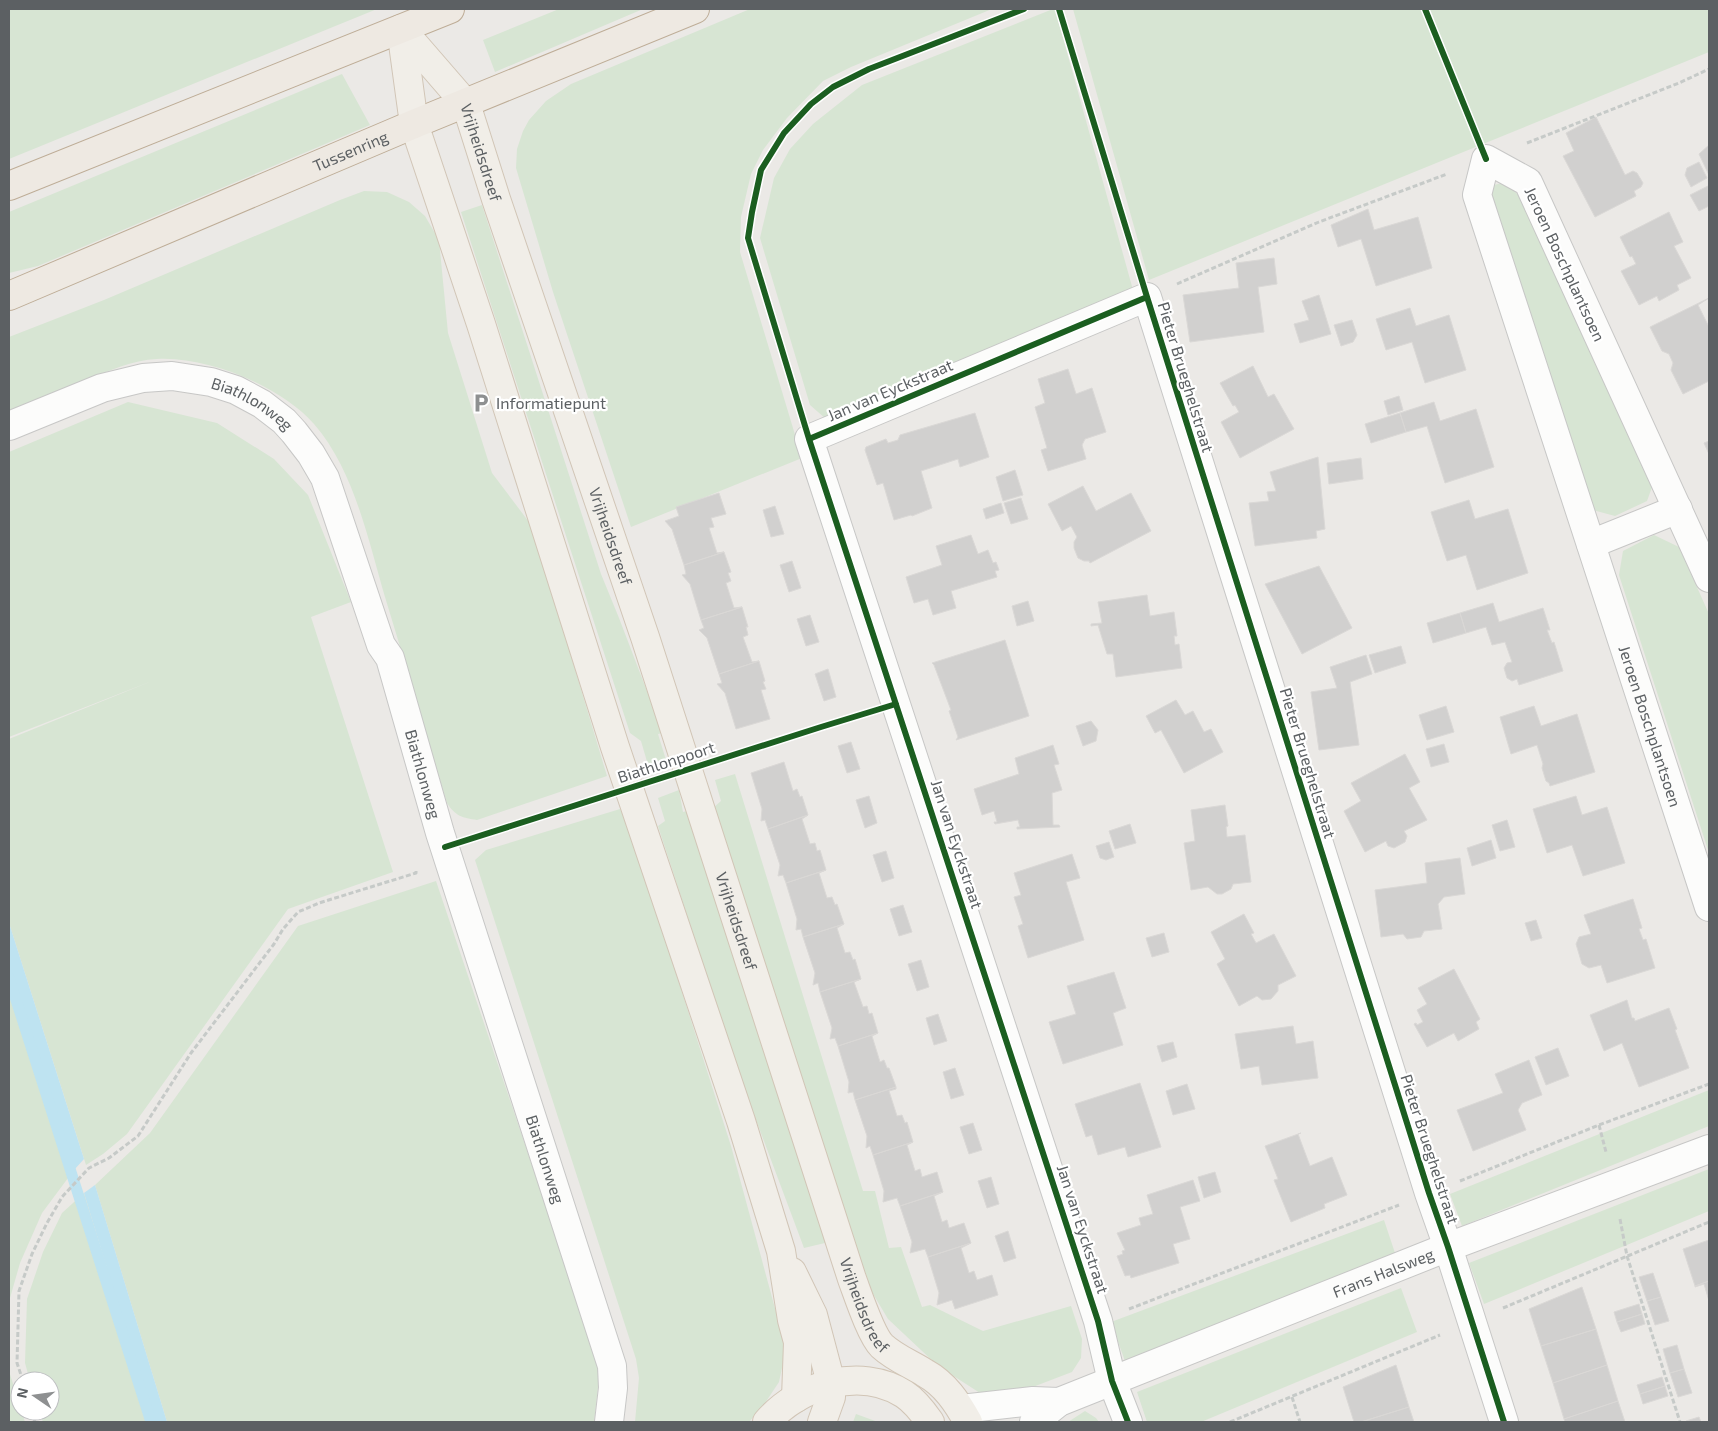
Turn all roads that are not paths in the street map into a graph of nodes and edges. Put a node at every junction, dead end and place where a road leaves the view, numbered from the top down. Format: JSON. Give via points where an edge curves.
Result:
{"nodes":[{"id":1,"x":450,"y":9,"type":"edge"},
{"id":2,"x":695,"y":9,"type":"edge"},
{"id":3,"x":401,"y":29,"type":"junction"},
{"id":4,"x":466,"y":104,"type":"junction"},
{"id":5,"x":414,"y":124,"type":"junction"},
{"id":6,"x":9,"y":186,"type":"edge"},
{"id":7,"x":9,"y":296,"type":"edge"},
{"id":8,"x":968,"y":373,"type":"joint"},
{"id":9,"x":9,"y":426,"type":"edge"},
{"id":10,"x":1678,"y":509,"type":"junction"},
{"id":11,"x":1591,"y":544,"type":"junction"},
{"id":12,"x":1709,"y":578,"type":"edge"},
{"id":13,"x":1709,"y":907,"type":"edge"},
{"id":14,"x":1709,"y":1149,"type":"edge"},
{"id":15,"x":1448,"y":1247,"type":"junction"},
{"id":16,"x":781,"y":1251,"type":"junction"},
{"id":17,"x":1112,"y":1381,"type":"junction"},
{"id":18,"x":831,"y":1383,"type":"junction"},
{"id":19,"x":796,"y":1398,"type":"junction"},
{"id":20,"x":1059,"y":1402,"type":"junction"},
{"id":21,"x":924,"y":1414,"type":"edge"},
{"id":22,"x":964,"y":1416,"type":"edge"},
{"id":23,"x":609,"y":1422,"type":"edge"},
{"id":24,"x":767,"y":1422,"type":"edge"},
{"id":25,"x":822,"y":1422,"type":"edge"},
{"id":26,"x":1034,"y":1422,"type":"edge"},
{"id":27,"x":1128,"y":1422,"type":"edge"},
{"id":28,"x":1504,"y":1422,"type":"edge"}],
"edges":[{"from":1,"to":3,"type":"highway"},
{"from":2,"to":4,"type":"highway","name":"Tussenring"},
{"from":3,"to":4,"type":"main road","name":"Vrijheidsdreef"},
{"from":3,"to":5,"type":"main road"},
{"from":3,"to":6,"type":"highway"},
{"from":4,"to":5,"type":"highway","name":"Tussenring"},
{"from":4,"to":22,"type":"main road","name":"Vrijheidsdreef","via":[[645,637],[866,1316],[881,1345],[946,1389]]},
{"from":5,"to":7,"type":"highway","name":"Tussenring"},
{"from":5,"to":16,"type":"main road"},
{"from":8,"to":15,"type":"street","name":"Pieter Brueghelstraat","via":[[1146,297]]},
{"from":8,"to":17,"type":"street","name":"Jan van Eyckstraat","via":[[809,439],[1098,1321]]},
{"from":9,"to":23,"type":"street","name":"Biathlonweg","via":[[116,383],[155,376],[193,378],[226,386],[262,404],[284,420],[318,466],[332,496],[381,645],[390,658],[440,833],[612,1366]]},
{"from":10,"to":11,"type":"street"},
{"from":10,"to":11,"type":"street","name":"Jeroen Boschplantsoen","via":[[1528,182],[1486,160],[1477,195]]},
{"from":10,"to":12,"type":"street","name":"Jeroen Boschplantsoen"},
{"from":11,"to":13,"type":"street","name":"Jeroen Boschplantsoen"},
{"from":14,"to":15,"type":"street","name":"Frans Halsweg"},
{"from":15,"to":17,"type":"street","name":"Frans Halsweg"},
{"from":15,"to":28,"type":"street","name":"Pieter Brueghelstraat"},
{"from":16,"to":18,"type":"main road","via":[[813,1315]]},
{"from":16,"to":19,"type":"main road","via":[[798,1342]]},
{"from":17,"to":20,"type":"street","name":"Frans Halsweg"},
{"from":17,"to":27,"type":"street","name":"Jan van Eyckstraat"},
{"from":18,"to":19,"type":"main road"},
{"from":18,"to":21,"type":"main road","via":[[869,1381],[887,1386],[904,1394]]},
{"from":18,"to":25,"type":"main road","via":[[831,1397]]},
{"from":19,"to":24,"type":"main road","via":[[776,1411]]},
{"from":20,"to":22,"type":"street","name":"Frans Halsweg","via":[[1033,1401]]},
{"from":20,"to":26,"type":"street","name":"Frans Halsweg"},
{"from":21,"to":22,"type":"main road"}]}
